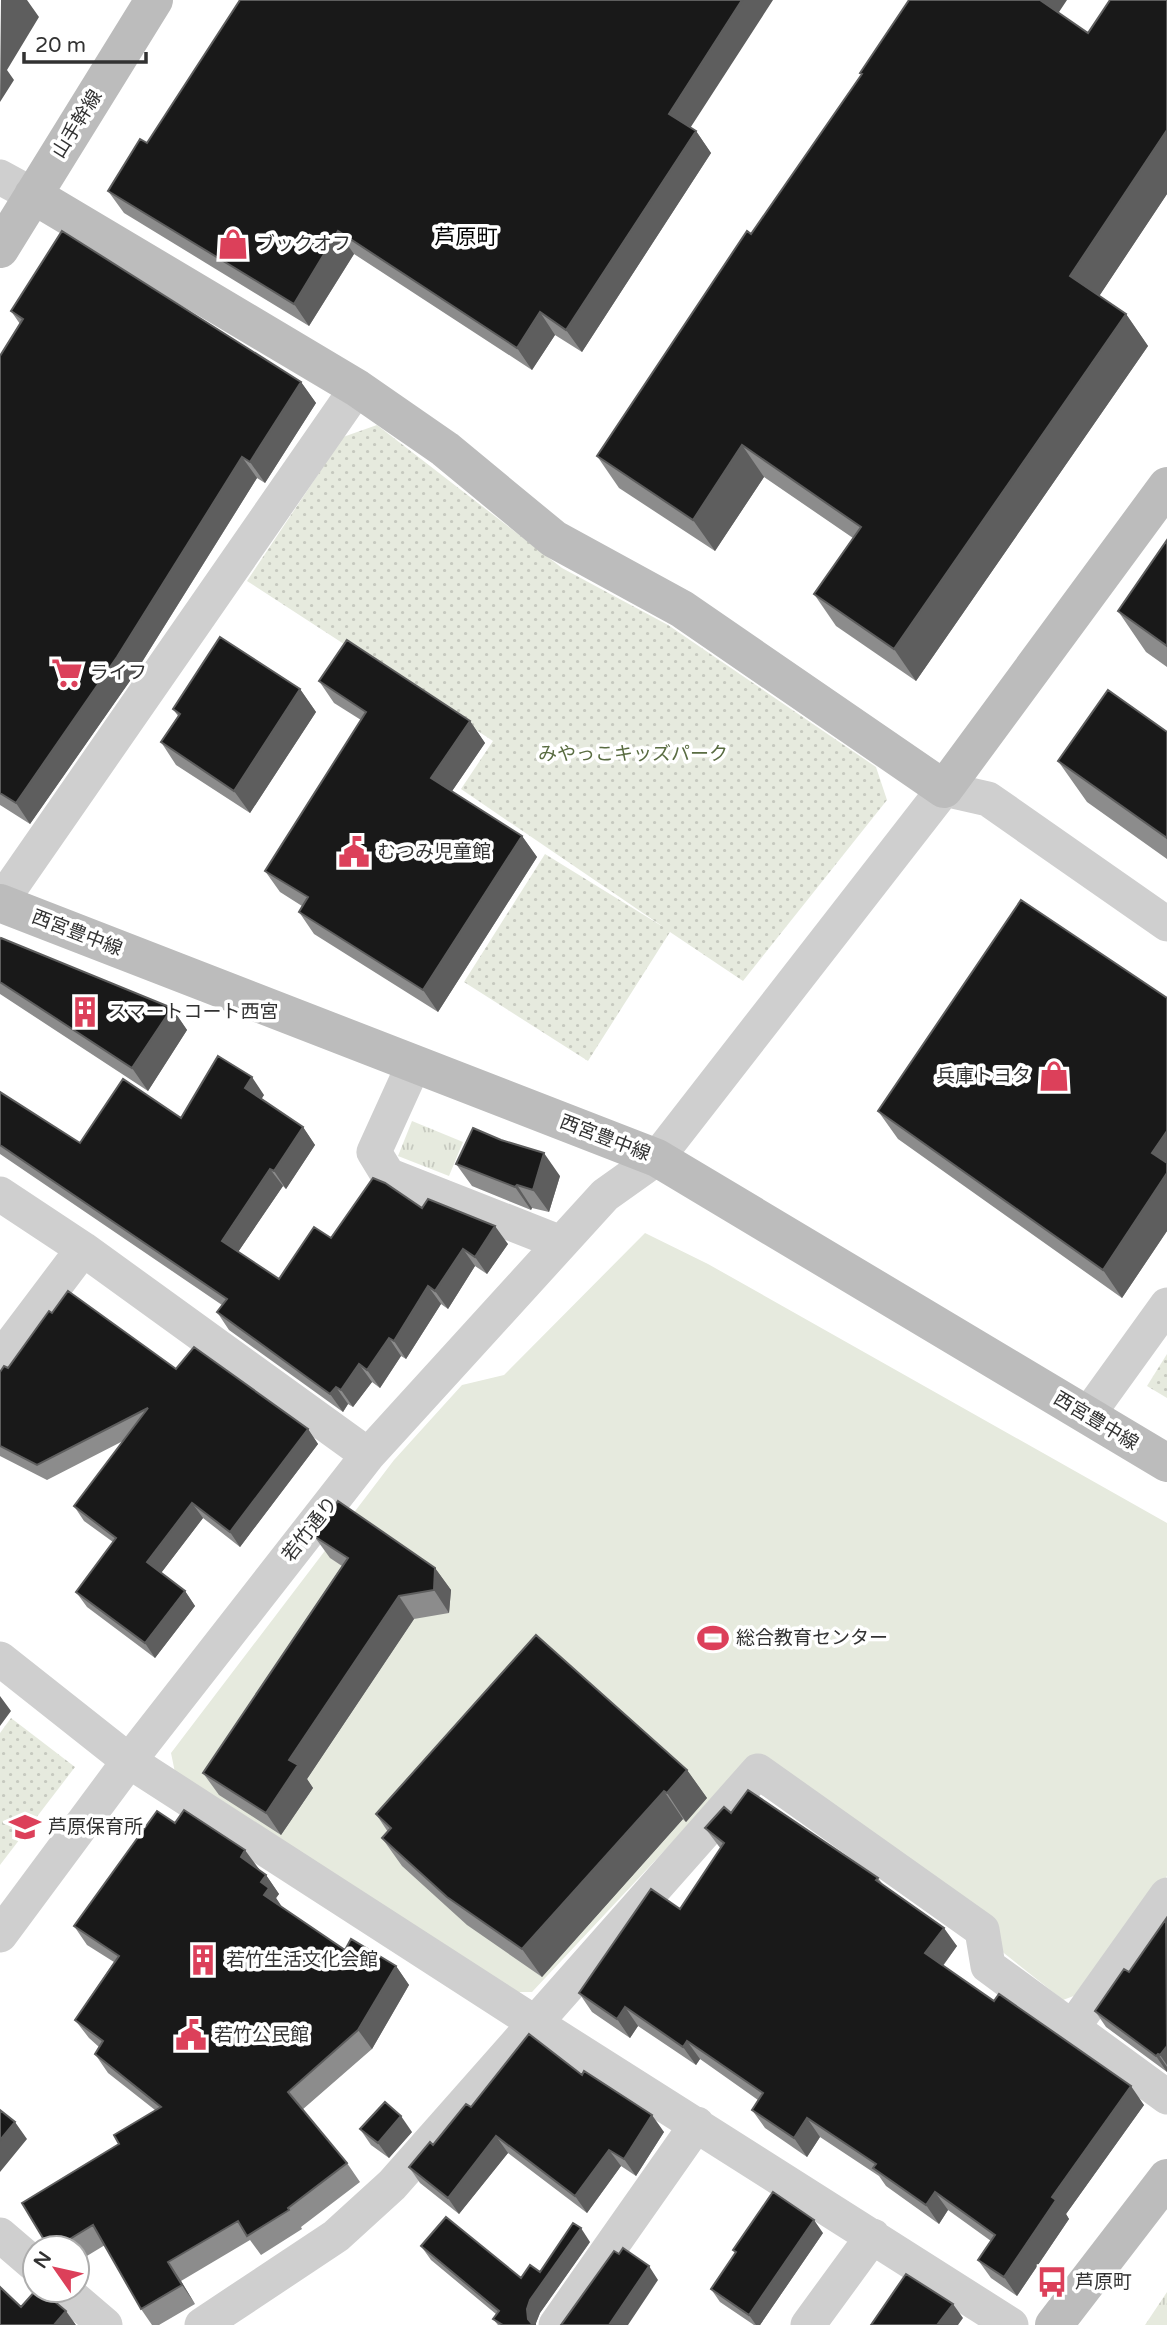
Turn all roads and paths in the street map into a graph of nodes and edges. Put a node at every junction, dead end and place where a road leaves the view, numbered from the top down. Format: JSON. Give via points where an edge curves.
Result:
{"nodes":[{"id":1,"x":155,"y":0,"type":"edge"},
{"id":2,"x":16,"y":186,"type":"edge"},
{"id":3,"x":0,"y":249,"type":"edge"},
{"id":4,"x":357,"y":388,"type":"junction"},
{"id":5,"x":1167,"y":486,"type":"edge"},
{"id":6,"x":944,"y":789,"type":"junction"},
{"id":7,"x":0,"y":903,"type":"edge"},
{"id":8,"x":1167,"y":924,"type":"edge"},
{"id":9,"x":414,"y":1064,"type":"junction"},
{"id":10,"x":657,"y":1158,"type":"junction"},
{"id":11,"x":0,"y":1195,"type":"edge"},
{"id":12,"x":561,"y":1242,"type":"junction"},
{"id":13,"x":83,"y":1249,"type":"junction"},
{"id":14,"x":1167,"y":1305,"type":"edge"},
{"id":15,"x":0,"y":1359,"type":"edge"},
{"id":16,"x":1087,"y":1416,"type":"junction"},
{"id":17,"x":368,"y":1455,"type":"junction"},
{"id":18,"x":1167,"y":1463,"type":"edge"},
{"id":19,"x":0,"y":1659,"type":"edge"},
{"id":20,"x":129,"y":1761,"type":"junction"},
{"id":21,"x":1167,"y":1895,"type":"edge"},
{"id":22,"x":0,"y":1934,"type":"edge"},
{"id":23,"x":535,"y":2023,"type":"junction"},
{"id":24,"x":1073,"y":2028,"type":"junction"},
{"id":25,"x":1167,"y":2097,"type":"edge"},
{"id":26,"x":697,"y":2124,"type":"junction"},
{"id":27,"x":1167,"y":2178,"type":"edge"},
{"id":28,"x":0,"y":2235,"type":"edge"},
{"id":29,"x":873,"y":2236,"type":"junction"},
{"id":30,"x":21,"y":2253,"type":"edge"},
{"id":31,"x":81,"y":2304,"type":"edge"},
{"id":32,"x":106,"y":2325,"type":"edge"},
{"id":33,"x":202,"y":2325,"type":"edge"},
{"id":34,"x":556,"y":2325,"type":"edge"},
{"id":35,"x":808,"y":2325,"type":"edge"},
{"id":36,"x":1012,"y":2325,"type":"edge"},
{"id":37,"x":1054,"y":2325,"type":"edge"}],
"edges":[{"from":1,"to":2,"type":"street","name":"山手幹線"},
{"from":2,"to":3,"type":"street","name":"山手幹線"},
{"from":2,"to":4,"type":"street"},
{"from":4,"to":6,"type":"street","via":[[445,450],[554,539],[682,609]]},
{"from":4,"to":7,"type":"street"},
{"from":5,"to":6,"type":"street"},
{"from":6,"to":8,"type":"street","via":[[988,799]]},
{"from":6,"to":10,"type":"street","name":"若竹通り"},
{"from":7,"to":9,"type":"street","name":"西宮豊中線"},
{"from":9,"to":10,"type":"street","name":"西宮豊中線"},
{"from":9,"to":12,"type":"street","via":[[374,1152],[388,1175]]},
{"from":10,"to":12,"type":"street","name":"若竹通り","via":[[605,1195]]},
{"from":10,"to":16,"type":"street","name":"西宮豊中線"},
{"from":11,"to":13,"type":"street"},
{"from":12,"to":17,"type":"street","name":"若竹通り"},
{"from":13,"to":15,"type":"street"},
{"from":13,"to":17,"type":"street"},
{"from":14,"to":16,"type":"street"},
{"from":16,"to":18,"type":"street","name":"西宮豊中線"},
{"from":17,"to":20,"type":"street","name":"若竹通り"},
{"from":19,"to":20,"type":"street"},
{"from":20,"to":22,"type":"street","name":"若竹通り"},
{"from":20,"to":23,"type":"street"},
{"from":21,"to":24,"type":"street"},
{"from":23,"to":24,"type":"street","via":[[758,1771],[982,1930],[988,1966]]},
{"from":23,"to":26,"type":"street"},
{"from":23,"to":33,"type":"street","via":[[392,2185],[336,2236]]},
{"from":24,"to":25,"type":"street"},
{"from":26,"to":29,"type":"street"},
{"from":26,"to":34,"type":"street"},
{"from":27,"to":37,"type":"street"},
{"from":28,"to":30,"type":"street"},
{"from":29,"to":35,"type":"street"},
{"from":29,"to":36,"type":"street"},
{"from":31,"to":32,"type":"street"}]}
